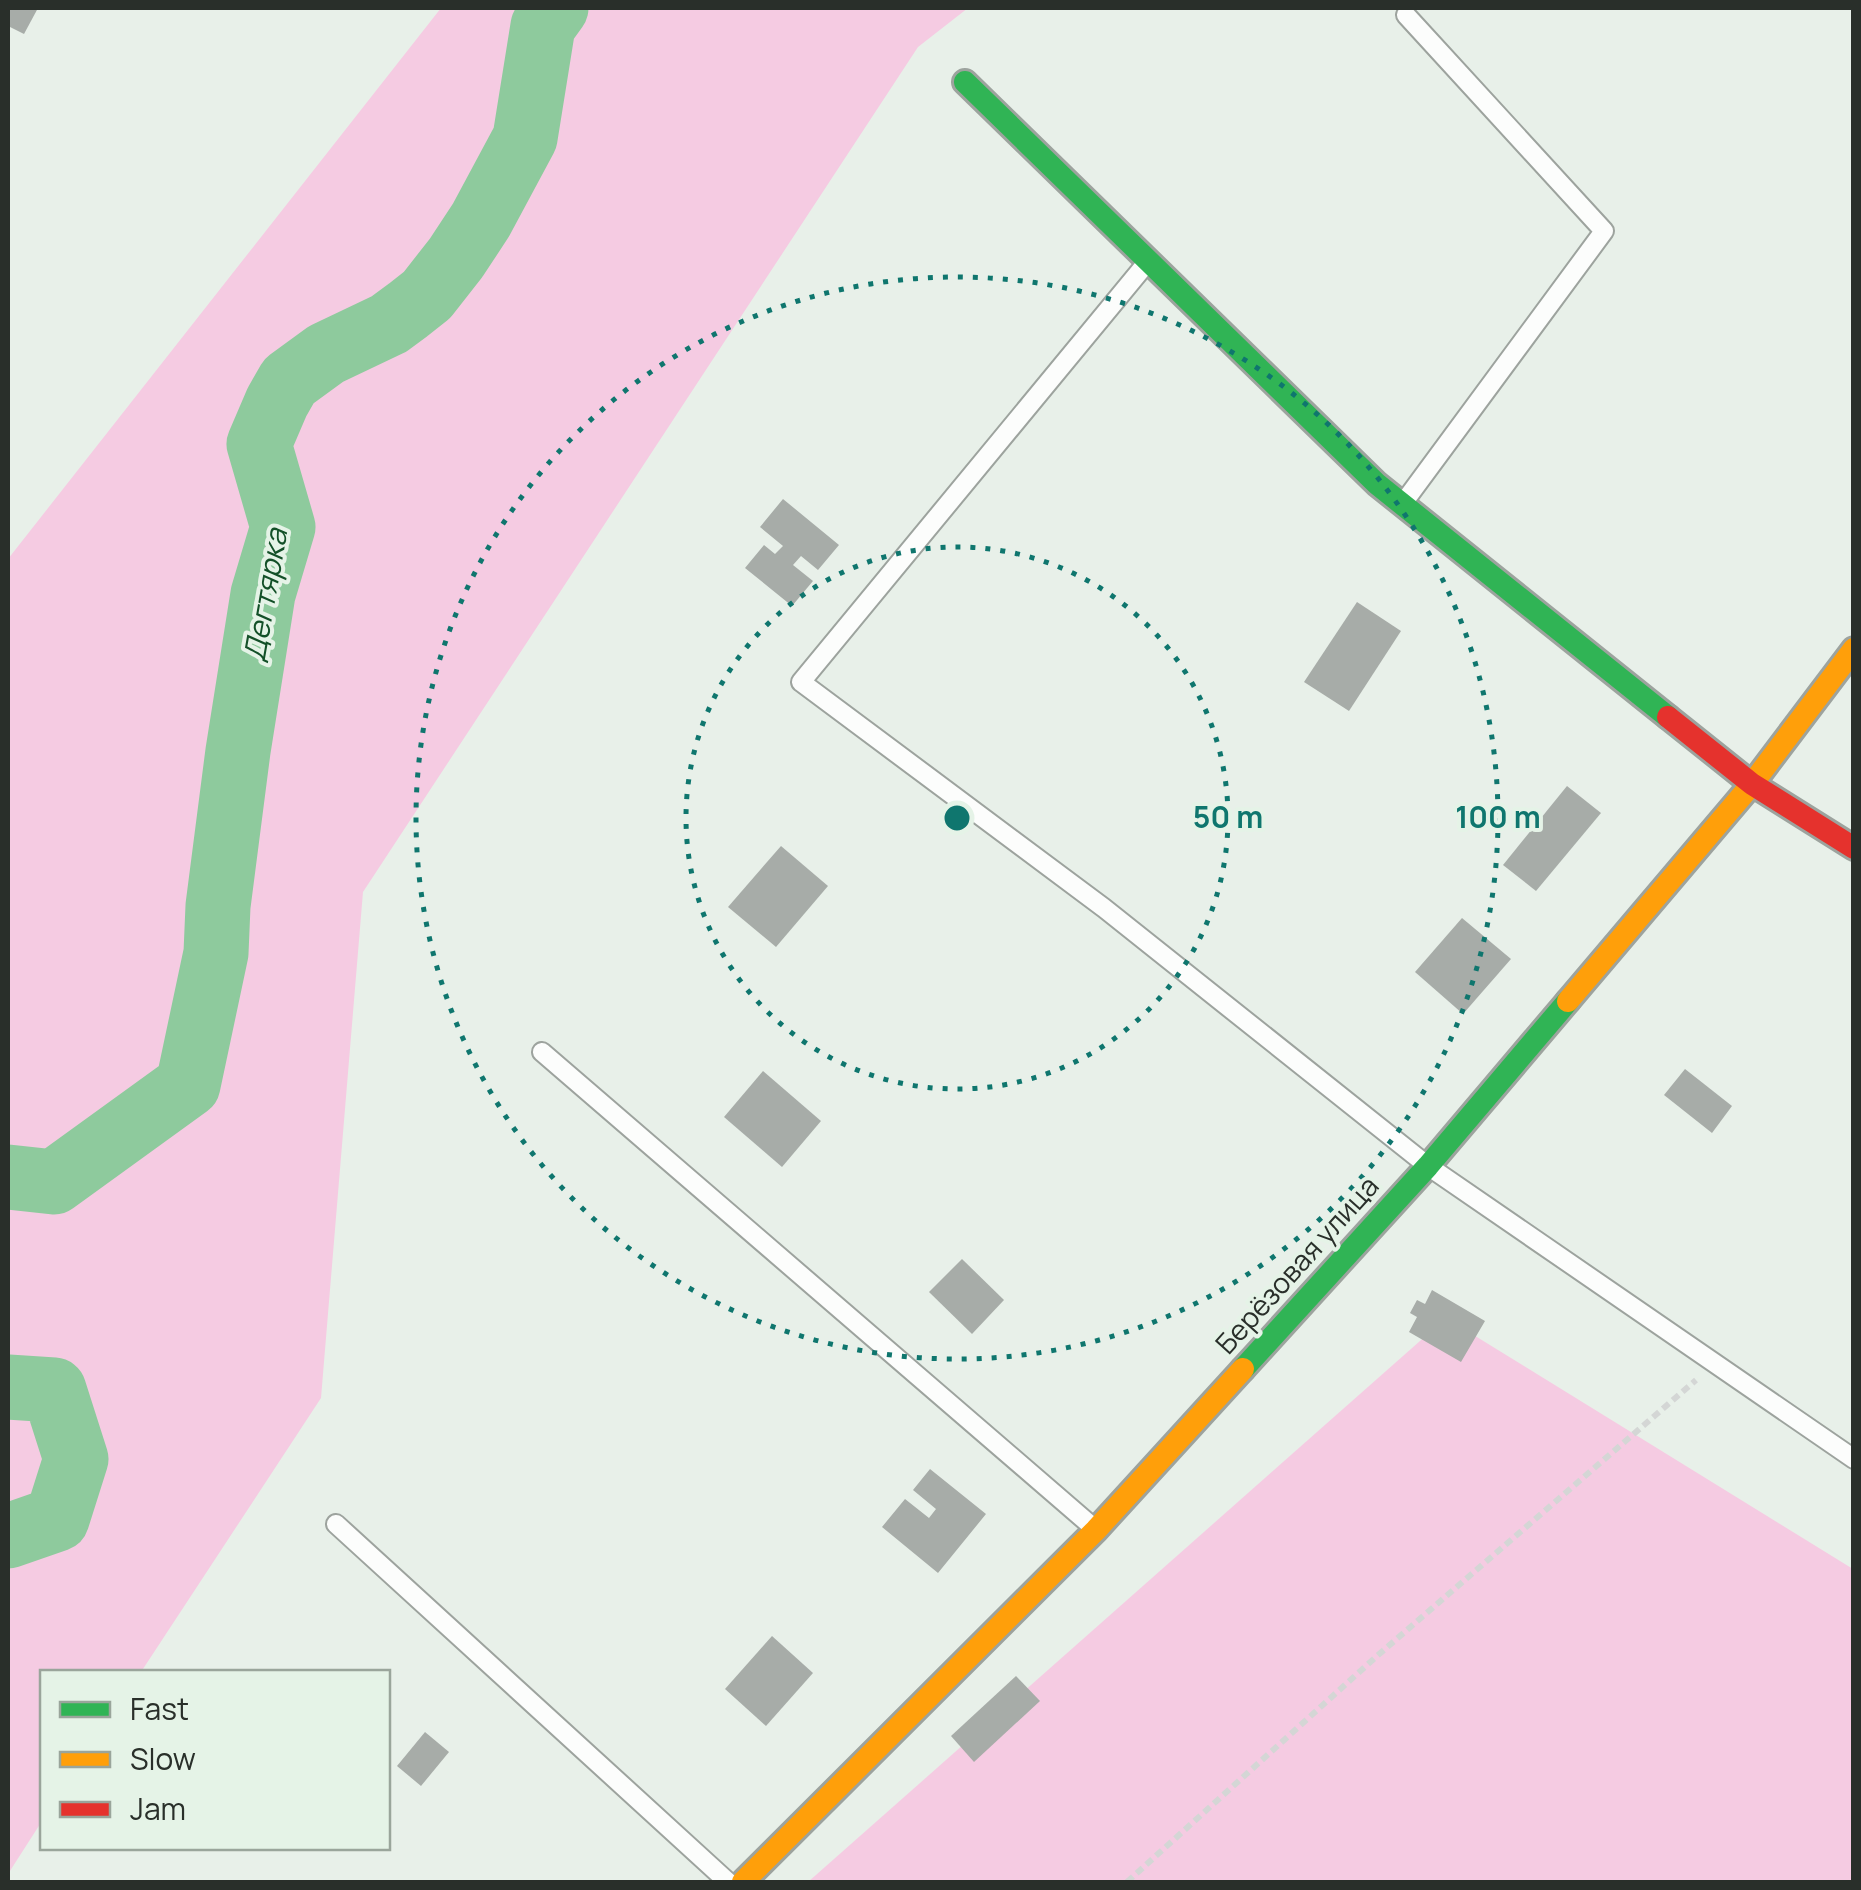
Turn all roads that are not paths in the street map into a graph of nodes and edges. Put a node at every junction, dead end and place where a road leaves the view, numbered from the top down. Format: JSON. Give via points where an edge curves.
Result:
{"nodes":[{"id":1,"x":1406,"y":15,"type":"dead end"},
{"id":2,"x":965,"y":82,"type":"dead end"},
{"id":3,"x":1148,"y":261,"type":"junction"},
{"id":4,"x":1402,"y":504,"type":"junction"},
{"id":5,"x":1854,"y":649,"type":"edge"},
{"id":6,"x":1752,"y":784,"type":"junction"},
{"id":7,"x":1854,"y":848,"type":"edge"},
{"id":8,"x":542,"y":1052,"type":"dead end"},
{"id":9,"x":1428,"y":1166,"type":"junction"},
{"id":10,"x":1854,"y":1460,"type":"edge"},
{"id":11,"x":336,"y":1524,"type":"dead end"},
{"id":12,"x":1096,"y":1530,"type":"junction"},
{"id":13,"x":728,"y":1882,"type":"edge"},
{"id":14,"x":743,"y":1882,"type":"edge"}],
"edges":[{"from":1,"to":4,"type":"lane","via":[[1604,231]]},
{"from":2,"to":3,"type":"street"},
{"from":3,"to":4,"type":"street"},
{"from":3,"to":9,"type":"lane","via":[[800,682],[1104,908]]},
{"from":4,"to":6,"type":"street"},
{"from":5,"to":6,"type":"street","name":"Берёзовая улица"},
{"from":6,"to":7,"type":"street"},
{"from":6,"to":9,"type":"street","name":"Берёзовая улица"},
{"from":8,"to":12,"type":"lane"},
{"from":9,"to":10,"type":"lane"},
{"from":9,"to":12,"type":"street","name":"Берёзовая улица"},
{"from":11,"to":13,"type":"lane"},
{"from":12,"to":14,"type":"street","name":"Берёзовая улица"}]}
